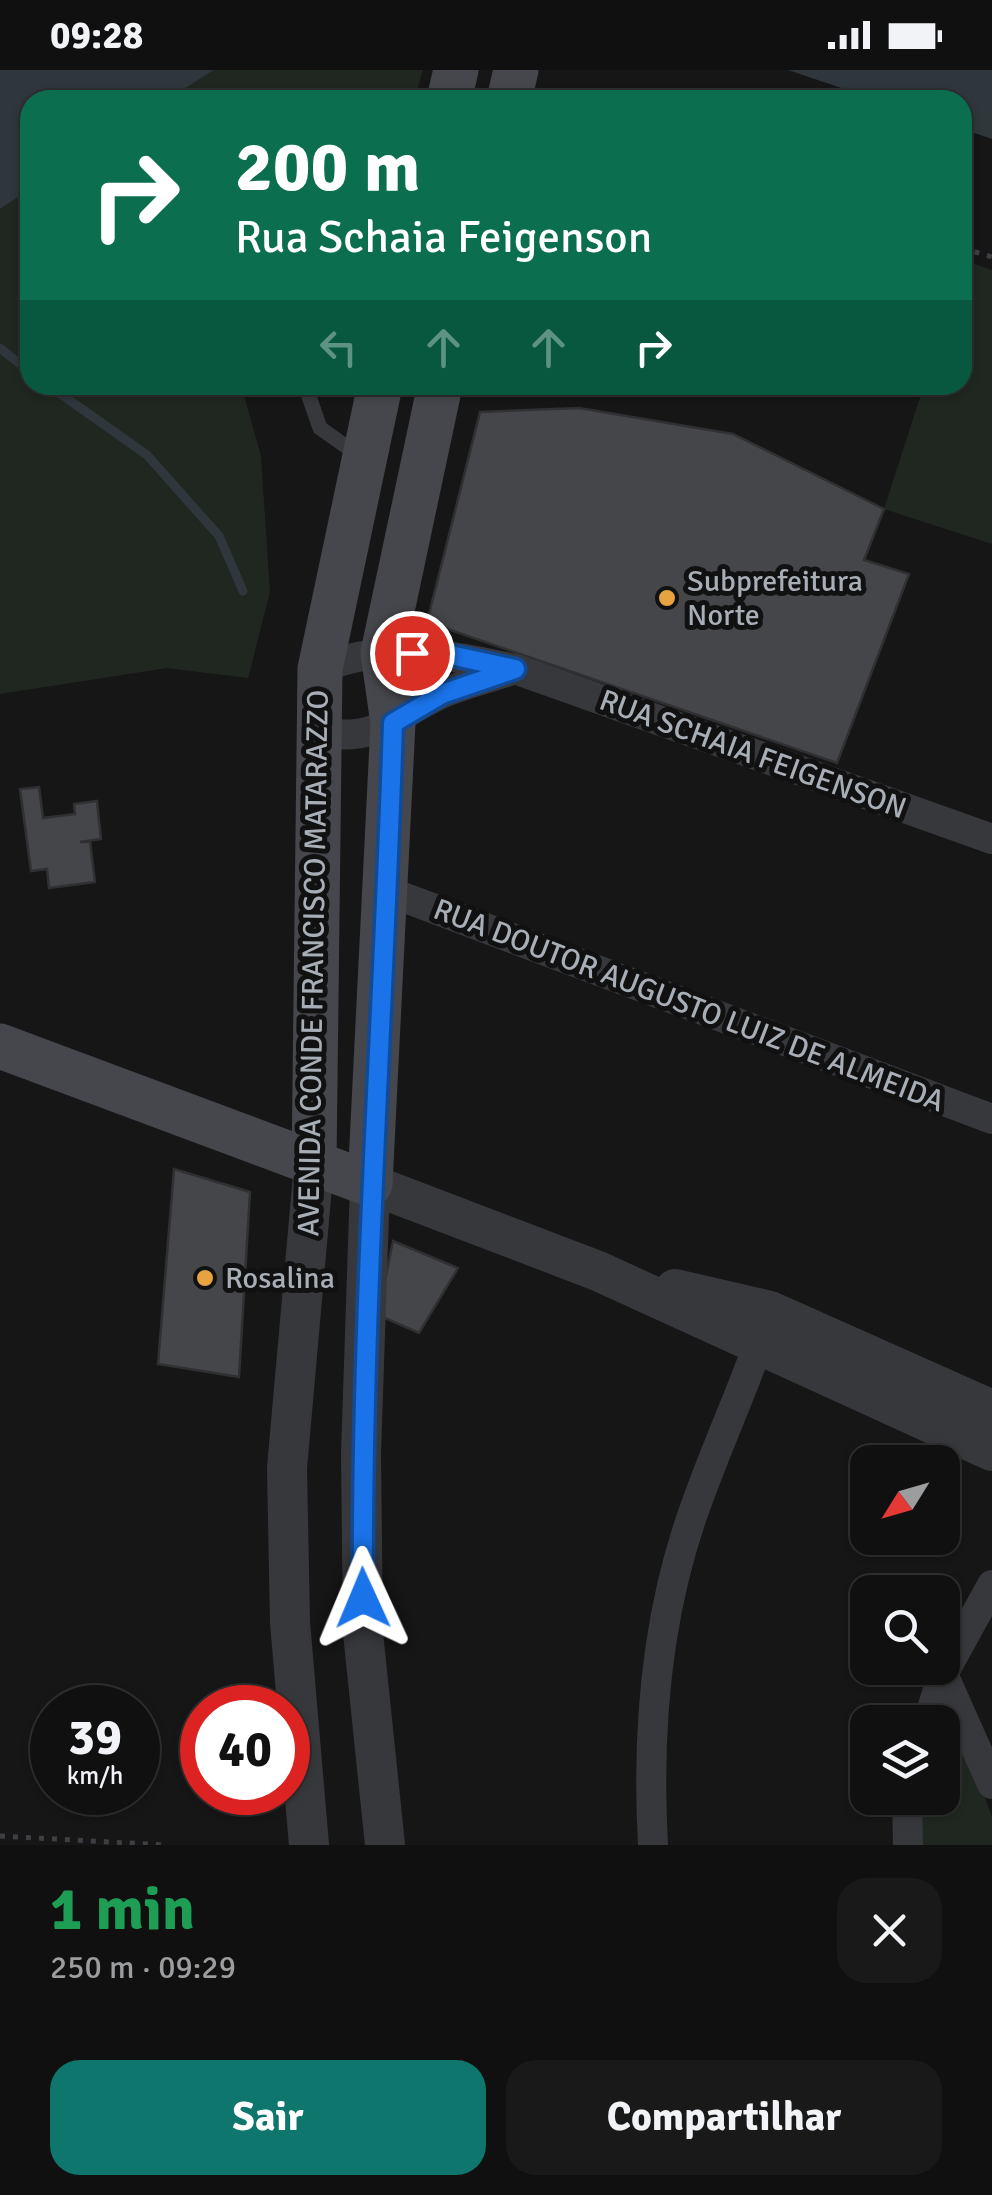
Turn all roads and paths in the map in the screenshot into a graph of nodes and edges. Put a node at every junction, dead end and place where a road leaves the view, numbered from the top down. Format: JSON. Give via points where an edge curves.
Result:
{"nodes":[{"id":1,"x":308,"y":395,"type":"edge"},
{"id":2,"x":378,"y":395,"type":"edge"},
{"id":3,"x":438,"y":395,"type":"edge"},
{"id":4,"x":363,"y":458,"type":"junction"},
{"id":5,"x":383,"y":653,"type":"junction"},
{"id":6,"x":320,"y":669,"type":"junction"},
{"id":7,"x":515,"y":669,"type":"junction"},
{"id":8,"x":393,"y":723,"type":"junction"},
{"id":9,"x":318,"y":732,"type":"junction"},
{"id":10,"x":992,"y":839,"type":"edge"},
{"id":11,"x":387,"y":892,"type":"junction"},
{"id":12,"x":0,"y":1046,"type":"edge"},
{"id":13,"x":992,"y":1119,"type":"edge"},
{"id":14,"x":314,"y":1164,"type":"junction"},
{"id":15,"x":370,"y":1184,"type":"junction"},
{"id":16,"x":764,"y":1327,"type":"junction"},
{"id":17,"x":992,"y":1410,"type":"edge"},
{"id":18,"x":992,"y":1451,"type":"edge"},
{"id":19,"x":992,"y":1585,"type":"edge"},
{"id":20,"x":960,"y":1643,"type":"edge"},
{"id":21,"x":948,"y":1685,"type":"edge"},
{"id":22,"x":992,"y":1784,"type":"edge"},
{"id":23,"x":907,"y":1815,"type":"edge"},
{"id":24,"x":0,"y":1836,"type":"edge"},
{"id":25,"x":165,"y":1845,"type":"edge"},
{"id":26,"x":309,"y":1845,"type":"edge"},
{"id":27,"x":385,"y":1845,"type":"edge"},
{"id":28,"x":653,"y":1845,"type":"edge"},
{"id":29,"x":908,"y":1845,"type":"edge"}],
"edges":[{"from":1,"to":4,"type":"lane","via":[[320,428]]},
{"from":2,"to":4,"type":"main road","name":"AVENIDA CONDE FRANCISCO MATARAZZO"},
{"from":3,"to":5,"type":"main road","name":"AVENIDA CONDE FRANCISCO MATARAZZO"},
{"from":4,"to":6,"type":"main road","name":"AVENIDA CONDE FRANCISCO MATARAZZO"},
{"from":5,"to":6,"type":"street","name":"RUA SCHAIA FEIGENSON","via":[[353,655]]},
{"from":5,"to":7,"type":"street","name":"RUA SCHAIA FEIGENSON","via":[[441,653]]},
{"from":5,"to":8,"type":"main road","name":"AVENIDA CONDE FRANCISCO MATARAZZO"},
{"from":6,"to":9,"type":"main road","name":"AVENIDA CONDE FRANCISCO MATARAZZO"},
{"from":7,"to":8,"type":"street","via":[[442,694]]},
{"from":7,"to":10,"type":"street","name":"RUA SCHAIA FEIGENSON"},
{"from":8,"to":9,"type":"street","via":[[354,738]]},
{"from":8,"to":11,"type":"main road","name":"AVENIDA CONDE FRANCISCO MATARAZZO"},
{"from":9,"to":14,"type":"main road","name":"AVENIDA CONDE FRANCISCO MATARAZZO"},
{"from":11,"to":13,"type":"street","name":"RUA DOUTOR AUGUSTO LUIZ DE ALMEIDA"},
{"from":11,"to":15,"type":"main road","name":"AVENIDA CONDE FRANCISCO MATARAZZO"},
{"from":12,"to":14,"type":"main road"},
{"from":14,"to":15,"type":"main road"},
{"from":14,"to":26,"type":"street","name":"AVENIDA CONDE FRANCISCO MATARAZZO","via":[[288,1468],[290,1622]]},
{"from":15,"to":16,"type":"street"},
{"from":15,"to":27,"type":"street","name":"AVENIDA CONDE FRANCISCO MATARAZZO","via":[[363,1633]]},
{"from":16,"to":17,"type":"street"},
{"from":16,"to":18,"type":"street"},
{"from":16,"to":28,"type":"street","via":[[690,1522],[662,1628],[650,1796]]},
{"from":19,"to":20,"type":"street"},
{"from":21,"to":22,"type":"street"},
{"from":23,"to":29,"type":"street"},
{"from":24,"to":25,"type":"path"}]}
